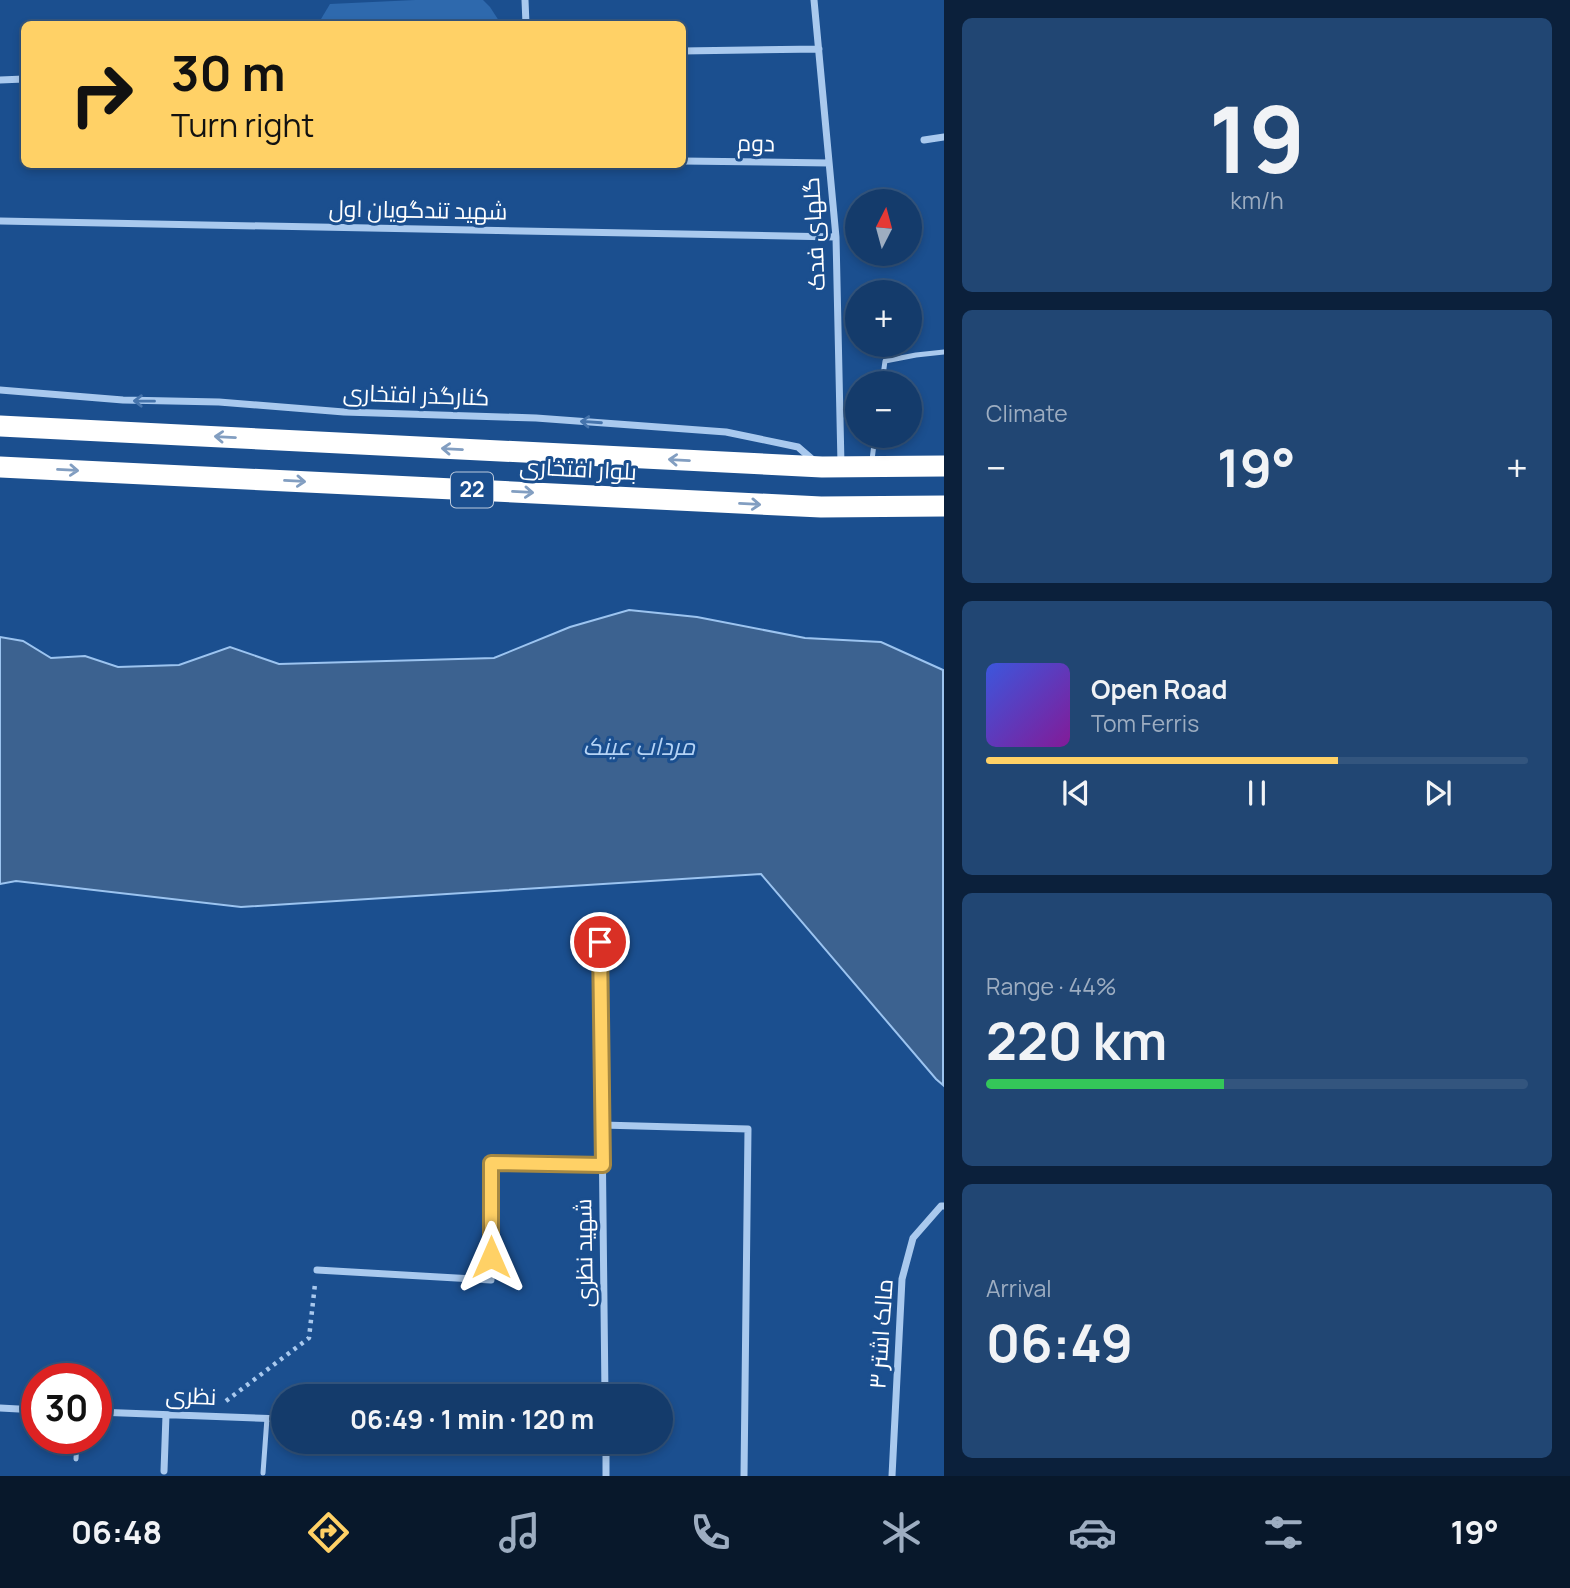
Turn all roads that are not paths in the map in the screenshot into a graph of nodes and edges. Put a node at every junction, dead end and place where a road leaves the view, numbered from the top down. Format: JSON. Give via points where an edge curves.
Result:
{"nodes":[{"id":1,"x":525,"y":0,"type":"edge"},
{"id":2,"x":814,"y":0,"type":"edge"},
{"id":3,"x":526,"y":21,"type":"edge"},
{"id":4,"x":819,"y":49,"type":"junction"},
{"id":5,"x":686,"y":51,"type":"edge"},
{"id":6,"x":21,"y":79,"type":"edge"},
{"id":7,"x":0,"y":80,"type":"edge"},
{"id":8,"x":943,"y":137,"type":"edge"},
{"id":9,"x":924,"y":140,"type":"dead end"},
{"id":10,"x":686,"y":161,"type":"edge"},
{"id":11,"x":829,"y":163,"type":"junction"},
{"id":12,"x":0,"y":221,"type":"edge"},
{"id":13,"x":836,"y":237,"type":"junction"},
{"id":14,"x":943,"y":352,"type":"edge"},
{"id":15,"x":884,"y":371,"type":"edge"},
{"id":16,"x":0,"y":390,"type":"edge"},
{"id":17,"x":0,"y":426,"type":"edge"},
{"id":18,"x":874,"y":448,"type":"edge"},
{"id":19,"x":943,"y":466,"type":"edge"},
{"id":20,"x":0,"y":467,"type":"edge"},
{"id":21,"x":832,"y":467,"type":"junction"},
{"id":22,"x":872,"y":467,"type":"junction"},
{"id":23,"x":943,"y":506,"type":"edge"},
{"id":24,"x":600,"y":942,"type":"dead end"},
{"id":25,"x":602,"y":1125,"type":"junction"},
{"id":26,"x":603,"y":1165,"type":"junction"},
{"id":27,"x":942,"y":1206,"type":"edge"},
{"id":28,"x":317,"y":1270,"type":"road end"},
{"id":29,"x":605,"y":1384,"type":"edge"},
{"id":30,"x":0,"y":1408,"type":"edge"},
{"id":31,"x":21,"y":1409,"type":"edge"},
{"id":32,"x":112,"y":1413,"type":"edge"},
{"id":33,"x":166,"y":1415,"type":"junction"},
{"id":34,"x":267,"y":1418,"type":"junction"},
{"id":35,"x":271,"y":1418,"type":"edge"},
{"id":36,"x":76,"y":1454,"type":"edge"},
{"id":37,"x":606,"y":1454,"type":"edge"},
{"id":38,"x":76,"y":1459,"type":"dead end"},
{"id":39,"x":164,"y":1471,"type":"dead end"},
{"id":40,"x":263,"y":1474,"type":"dead end"},
{"id":41,"x":606,"y":1476,"type":"edge"},
{"id":42,"x":744,"y":1476,"type":"edge"},
{"id":43,"x":892,"y":1476,"type":"edge"}],
"edges":[{"from":1,"to":3,"type":"street"},
{"from":2,"to":4,"type":"street","name":"گلهای فدک"},
{"from":4,"to":5,"type":"street"},
{"from":4,"to":11,"type":"street","name":"گلهای فدک"},
{"from":6,"to":7,"type":"street"},
{"from":8,"to":9,"type":"street"},
{"from":10,"to":11,"type":"street","name":"دوم"},
{"from":11,"to":13,"type":"street","name":"گلهای فدک"},
{"from":12,"to":13,"type":"street","name":"شهید تندگویان اول"},
{"from":13,"to":21,"type":"street","name":"گلهای فدک"},
{"from":14,"to":15,"type":"lane","via":[[885,361]]},
{"from":21,"to":16,"type":"street","name":"کنارگذر افتخاری","one_way":true,"via":[[798,447],[726,432]]},
{"from":21,"to":17,"type":"highway","name":"بلوار افتخاری","number":"22","one_way":true},
{"from":18,"to":22,"type":"lane"},
{"from":19,"to":22,"type":"highway","name":"بلوار افتخاری","number":"22"},
{"from":20,"to":23,"type":"highway","name":"بلوار افتخاری","number":"22","one_way":true,"via":[[821,507]]},
{"from":21,"to":22,"type":"highway","name":"بلوار افتخاری","number":"22"},
{"from":24,"to":25,"type":"street","name":"شهید نظری"},
{"from":25,"to":26,"type":"street","name":"شهید نظری"},
{"from":25,"to":42,"type":"street","via":[[748,1129]]},
{"from":26,"to":28,"type":"street","via":[[491,1163],[491,1280]]},
{"from":26,"to":29,"type":"street","name":"شهید نظری"},
{"from":27,"to":43,"type":"street","name":"مالک اشتر ۳","via":[[913,1238],[902,1279]]},
{"from":30,"to":31,"type":"street"},
{"from":32,"to":33,"type":"street","name":"نظری"},
{"from":33,"to":34,"type":"street","name":"نظری"},
{"from":33,"to":39,"type":"street"},
{"from":34,"to":35,"type":"street","name":"نظری"},
{"from":34,"to":40,"type":"lane"},
{"from":36,"to":38,"type":"lane"},
{"from":37,"to":41,"type":"street"}]}
